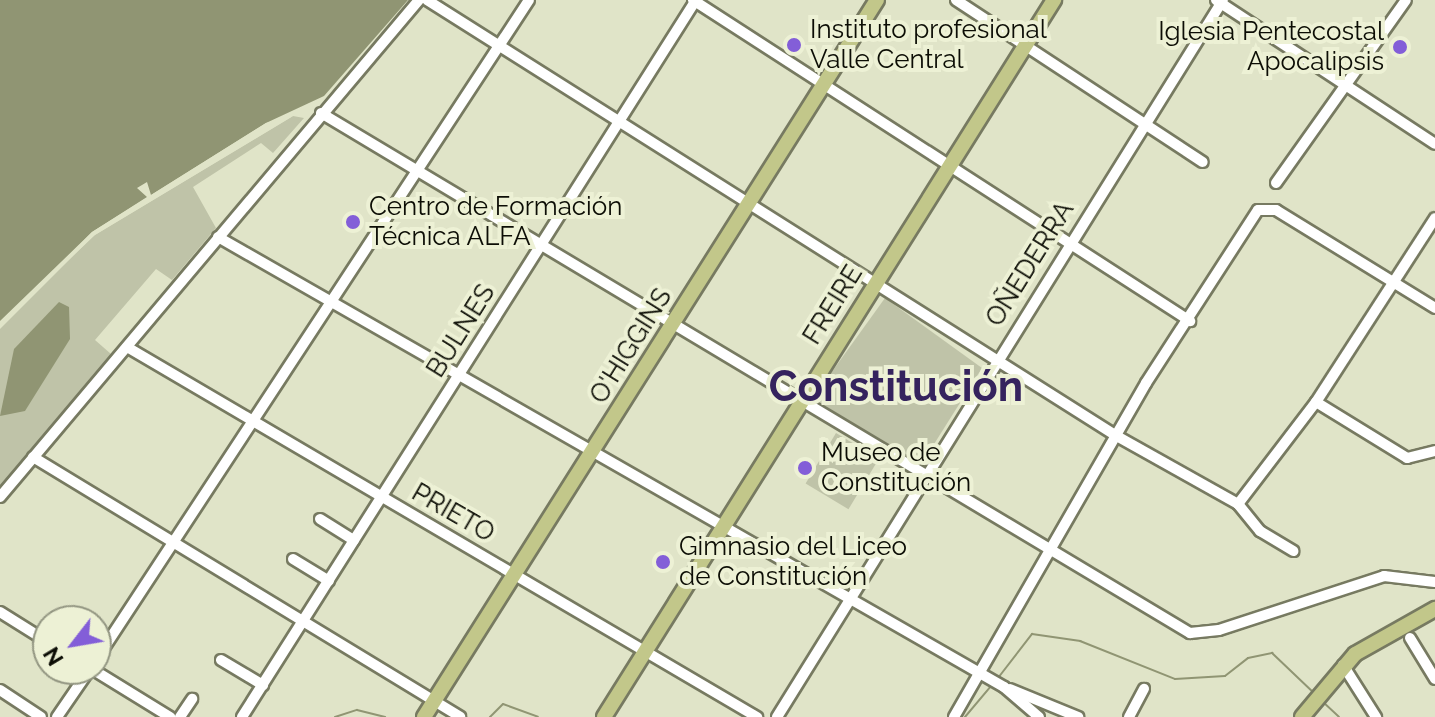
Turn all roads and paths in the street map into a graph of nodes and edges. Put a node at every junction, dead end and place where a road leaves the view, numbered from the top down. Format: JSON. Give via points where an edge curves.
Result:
{"nodes":[{"id":1,"x":419,"y":0,"type":"edge"},
{"id":2,"x":427,"y":0,"type":"edge"},
{"id":3,"x":529,"y":0,"type":"edge"},
{"id":4,"x":877,"y":0,"type":"edge"},
{"id":5,"x":956,"y":0,"type":"edge"},
{"id":6,"x":1054,"y":0,"type":"edge"},
{"id":7,"x":1406,"y":0,"type":"edge"},
{"id":8,"x":695,"y":1,"type":"edge"},
{"id":9,"x":1220,"y":1,"type":"edge"},
{"id":10,"x":1026,"y":45,"type":"junction"},
{"id":11,"x":501,"y":47,"type":"junction"},
{"id":12,"x":823,"y":84,"type":"junction"},
{"id":13,"x":1350,"y":85,"type":"junction"},
{"id":14,"x":321,"y":113,"type":"junction"},
{"id":15,"x":619,"y":121,"type":"junction"},
{"id":16,"x":1146,"y":122,"type":"junction"},
{"id":17,"x":1435,"y":144,"type":"edge"},
{"id":18,"x":1203,"y":162,"type":"dead end"},
{"id":19,"x":949,"y":166,"type":"junction"},
{"id":20,"x":419,"y":175,"type":"junction"},
{"id":21,"x":1276,"y":183,"type":"dead end"},
{"id":22,"x":749,"y":203,"type":"junction"},
{"id":23,"x":1435,"y":218,"type":"edge"},
{"id":24,"x":218,"y":237,"type":"junction"},
{"id":25,"x":1069,"y":243,"type":"junction"},
{"id":26,"x":540,"y":247,"type":"junction"},
{"id":27,"x":1393,"y":281,"type":"junction"},
{"id":28,"x":875,"y":284,"type":"junction"},
{"id":29,"x":334,"y":305,"type":"junction"},
{"id":30,"x":1435,"y":308,"type":"edge"},
{"id":31,"x":1190,"y":321,"type":"junction"},
{"id":32,"x":672,"y":326,"type":"junction"},
{"id":33,"x":127,"y":347,"type":"junction"},
{"id":34,"x":996,"y":360,"type":"junction"},
{"id":35,"x":458,"y":377,"type":"junction"},
{"id":36,"x":1316,"y":402,"type":"junction"},
{"id":37,"x":800,"y":403,"type":"junction"},
{"id":38,"x":256,"y":422,"type":"junction"},
{"id":39,"x":1115,"y":435,"type":"junction"},
{"id":40,"x":1435,"y":451,"type":"edge"},
{"id":41,"x":592,"y":452,"type":"junction"},
{"id":42,"x":33,"y":457,"type":"junction"},
{"id":43,"x":923,"y":476,"type":"junction"},
{"id":44,"x":0,"y":497,"type":"edge"},
{"id":45,"x":382,"y":497,"type":"junction"},
{"id":46,"x":1238,"y":504,"type":"junction"},
{"id":47,"x":320,"y":519,"type":"dead end"},
{"id":48,"x":722,"y":526,"type":"junction"},
{"id":49,"x":354,"y":540,"type":"junction"},
{"id":50,"x":175,"y":543,"type":"junction"},
{"id":51,"x":1052,"y":550,"type":"junction"},
{"id":52,"x":1293,"y":551,"type":"dead end"},
{"id":53,"x":293,"y":559,"type":"dead end"},
{"id":54,"x":514,"y":574,"type":"junction"},
{"id":55,"x":329,"y":581,"type":"junction"},
{"id":56,"x":1435,"y":582,"type":"edge"},
{"id":57,"x":849,"y":599,"type":"junction"},
{"id":58,"x":1435,"y":609,"type":"edge"},
{"id":59,"x":0,"y":612,"type":"edge"},
{"id":60,"x":303,"y":621,"type":"junction"},
{"id":61,"x":32,"y":632,"type":"edge"},
{"id":62,"x":112,"y":636,"type":"edge"},
{"id":63,"x":1410,"y":638,"type":"dead end"},
{"id":64,"x":644,"y":651,"type":"junction"},
{"id":65,"x":221,"y":660,"type":"dead end"},
{"id":66,"x":1343,"y":665,"type":"junction"},
{"id":67,"x":983,"y":675,"type":"junction"},
{"id":68,"x":1435,"y":679,"type":"edge"},
{"id":69,"x":112,"y":682,"type":"edge"},
{"id":70,"x":80,"y":685,"type":"edge"},
{"id":71,"x":263,"y":685,"type":"junction"},
{"id":72,"x":1004,"y":687,"type":"junction"},
{"id":73,"x":1144,"y":689,"type":"dead end"},
{"id":74,"x":0,"y":690,"type":"edge"},
{"id":75,"x":192,"y":699,"type":"dead end"},
{"id":76,"x":1042,"y":699,"type":"junction"},
{"id":77,"x":434,"y":701,"type":"junction"},
{"id":78,"x":1036,"y":714,"type":"edge"},
{"id":79,"x":41,"y":717,"type":"edge"},
{"id":80,"x":57,"y":717,"type":"edge"},
{"id":81,"x":170,"y":717,"type":"edge"},
{"id":82,"x":180,"y":717,"type":"edge"},
{"id":83,"x":242,"y":717,"type":"edge"},
{"id":84,"x":424,"y":717,"type":"edge"},
{"id":85,"x":460,"y":717,"type":"edge"},
{"id":86,"x":604,"y":717,"type":"edge"},
{"id":87,"x":757,"y":717,"type":"edge"},
{"id":88,"x":777,"y":717,"type":"edge"},
{"id":89,"x":954,"y":717,"type":"edge"},
{"id":90,"x":1078,"y":717,"type":"edge"},
{"id":91,"x":1129,"y":717,"type":"edge"},
{"id":92,"x":1302,"y":717,"type":"edge"},
{"id":93,"x":1376,"y":717,"type":"edge"}],
"edges":[{"from":1,"to":14,"type":"street"},
{"from":2,"to":11,"type":"street"},
{"from":3,"to":11,"type":"street"},
{"from":4,"to":12,"type":"main road","name":"O'HIGGINS"},
{"from":5,"to":10,"type":"street"},
{"from":6,"to":10,"type":"main road","name":"FREIRE"},
{"from":7,"to":13,"type":"street"},
{"from":8,"to":12,"type":"street"},
{"from":8,"to":15,"type":"street","name":"BULNES"},
{"from":9,"to":13,"type":"street"},
{"from":9,"to":16,"type":"street","name":"OÑEDERRA"},
{"from":10,"to":16,"type":"street"},
{"from":10,"to":19,"type":"main road","name":"FREIRE"},
{"from":11,"to":15,"type":"street"},
{"from":11,"to":20,"type":"street"},
{"from":12,"to":19,"type":"street"},
{"from":12,"to":22,"type":"main road","name":"O'HIGGINS"},
{"from":13,"to":17,"type":"street"},
{"from":13,"to":21,"type":"street"},
{"from":14,"to":20,"type":"street"},
{"from":14,"to":24,"type":"street"},
{"from":15,"to":22,"type":"street"},
{"from":15,"to":26,"type":"street","name":"BULNES"},
{"from":16,"to":18,"type":"street"},
{"from":16,"to":25,"type":"street","name":"OÑEDERRA"},
{"from":19,"to":25,"type":"street"},
{"from":19,"to":28,"type":"main road","name":"FREIRE"},
{"from":20,"to":26,"type":"street"},
{"from":20,"to":29,"type":"street"},
{"from":22,"to":28,"type":"street"},
{"from":22,"to":32,"type":"main road","name":"O'HIGGINS"},
{"from":23,"to":27,"type":"street"},
{"from":24,"to":29,"type":"street"},
{"from":24,"to":33,"type":"street"},
{"from":25,"to":31,"type":"street"},
{"from":25,"to":34,"type":"street","name":"OÑEDERRA"},
{"from":26,"to":32,"type":"street"},
{"from":26,"to":35,"type":"street","name":"BULNES"},
{"from":27,"to":30,"type":"street"},
{"from":27,"to":31,"type":"street","via":[[1276,210],[1258,210]]},
{"from":27,"to":36,"type":"street"},
{"from":28,"to":34,"type":"street"},
{"from":28,"to":37,"type":"main road","name":"FREIRE"},
{"from":29,"to":35,"type":"street"},
{"from":29,"to":38,"type":"street"},
{"from":31,"to":39,"type":"street"},
{"from":32,"to":37,"type":"street"},
{"from":32,"to":41,"type":"main road","name":"O'HIGGINS"},
{"from":33,"to":38,"type":"street","name":"PRIETO"},
{"from":33,"to":42,"type":"street"},
{"from":34,"to":39,"type":"street"},
{"from":34,"to":43,"type":"street","name":"OÑEDERRA"},
{"from":35,"to":41,"type":"street"},
{"from":35,"to":45,"type":"street","name":"BULNES"},
{"from":36,"to":40,"type":"street","via":[[1407,458]]},
{"from":36,"to":46,"type":"street"},
{"from":37,"to":43,"type":"street"},
{"from":37,"to":48,"type":"main road","name":"FREIRE"},
{"from":38,"to":45,"type":"street","name":"PRIETO"},
{"from":38,"to":50,"type":"street"},
{"from":39,"to":46,"type":"street"},
{"from":39,"to":51,"type":"street"},
{"from":41,"to":48,"type":"street"},
{"from":41,"to":54,"type":"main road","name":"O'HIGGINS"},
{"from":42,"to":44,"type":"street"},
{"from":42,"to":50,"type":"street"},
{"from":43,"to":51,"type":"street"},
{"from":43,"to":57,"type":"street","name":"OÑEDERRA"},
{"from":45,"to":49,"type":"street","name":"BULNES"},
{"from":45,"to":54,"type":"street","name":"PRIETO"},
{"from":46,"to":52,"type":"street","via":[[1260,531]]},
{"from":47,"to":49,"type":"street"},
{"from":48,"to":57,"type":"street"},
{"from":48,"to":64,"type":"main road","name":"FREIRE"},
{"from":49,"to":55,"type":"street","name":"BULNES"},
{"from":50,"to":60,"type":"street"},
{"from":50,"to":62,"type":"street"},
{"from":51,"to":56,"type":"street","via":[[1190,633],[1219,630],[1384,576]]},
{"from":51,"to":67,"type":"street"},
{"from":53,"to":55,"type":"street"},
{"from":54,"to":64,"type":"street","name":"PRIETO"},
{"from":54,"to":77,"type":"main road","name":"O'HIGGINS"},
{"from":55,"to":60,"type":"street","name":"BULNES"},
{"from":57,"to":67,"type":"street"},
{"from":57,"to":88,"type":"street","name":"OÑEDERRA"},
{"from":58,"to":66,"type":"main road"},
{"from":59,"to":61,"type":"street"},
{"from":60,"to":71,"type":"street","name":"BULNES"},
{"from":60,"to":77,"type":"street"},
{"from":63,"to":68,"type":"street"},
{"from":64,"to":86,"type":"main road","name":"FREIRE"},
{"from":64,"to":87,"type":"street","name":"PRIETO"},
{"from":65,"to":71,"type":"street"},
{"from":66,"to":92,"type":"main road"},
{"from":66,"to":93,"type":"street"},
{"from":67,"to":72,"type":"street"},
{"from":67,"to":89,"type":"street"},
{"from":69,"to":81,"type":"street"},
{"from":70,"to":80,"type":"street"},
{"from":71,"to":83,"type":"street","name":"BULNES"},
{"from":72,"to":76,"type":"street"},
{"from":72,"to":78,"type":"street"},
{"from":73,"to":91,"type":"street"},
{"from":74,"to":79,"type":"street"},
{"from":75,"to":82,"type":"street"},
{"from":76,"to":78,"type":"street"},
{"from":76,"to":90,"type":"street"},
{"from":77,"to":84,"type":"main road","name":"O'HIGGINS"},
{"from":77,"to":85,"type":"street"}]}
